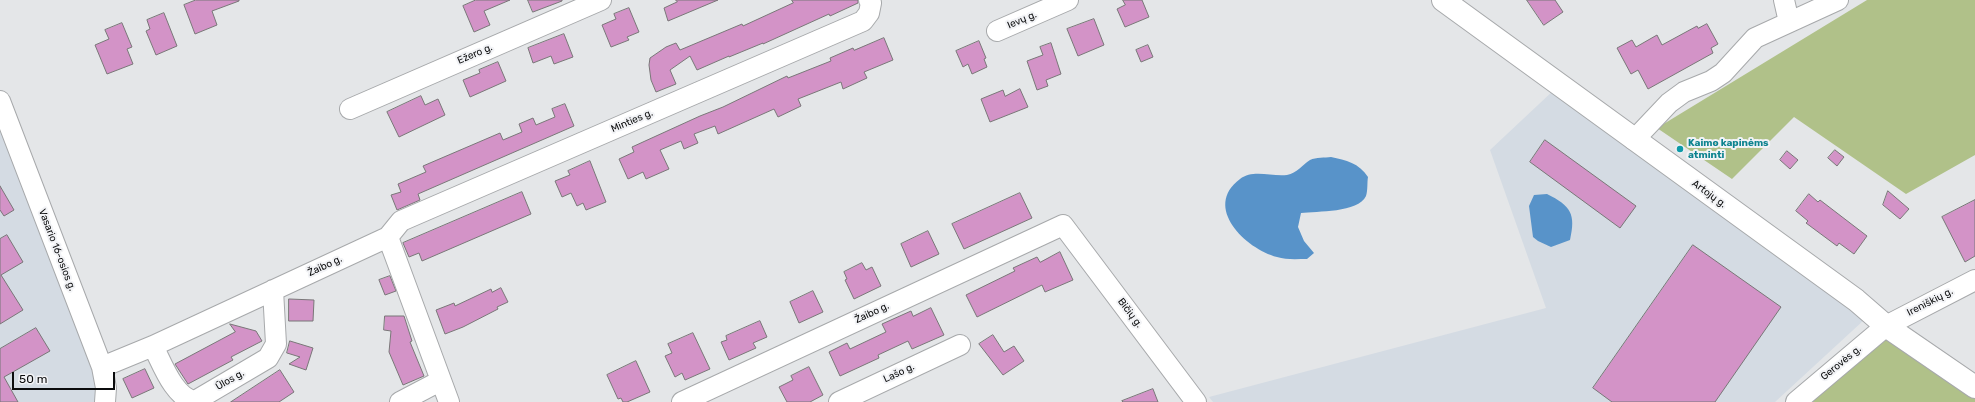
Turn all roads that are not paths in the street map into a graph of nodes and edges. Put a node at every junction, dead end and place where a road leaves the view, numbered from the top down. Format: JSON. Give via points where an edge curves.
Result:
{"nodes":[{"id":1,"x":601,"y":0,"type":"edge"},
{"id":2,"x":1068,"y":0,"type":"edge"},
{"id":3,"x":1784,"y":0,"type":"edge"},
{"id":4,"x":1838,"y":0,"type":"edge"},
{"id":5,"x":870,"y":2,"type":"edge"},
{"id":6,"x":1454,"y":3,"type":"edge"},
{"id":7,"x":1789,"y":22,"type":"junction"},
{"id":8,"x":997,"y":31,"type":"dead end"},
{"id":9,"x":0,"y":101,"type":"edge"},
{"id":10,"x":350,"y":109,"type":"dead end"},
{"id":11,"x":1634,"y":140,"type":"junction"},
{"id":12,"x":1063,"y":225,"type":"joint"},
{"id":13,"x":388,"y":237,"type":"junction"},
{"id":14,"x":1975,"y":280,"type":"edge"},
{"id":15,"x":273,"y":290,"type":"junction"},
{"id":16,"x":1886,"y":326,"type":"junction"},
{"id":17,"x":960,"y":345,"type":"dead end"},
{"id":18,"x":153,"y":346,"type":"junction"},
{"id":19,"x":102,"y":367,"type":"junction"},
{"id":20,"x":440,"y":381,"type":"junction"},
{"id":21,"x":1975,"y":387,"type":"edge"},
{"id":22,"x":104,"y":402,"type":"edge"},
{"id":23,"x":400,"y":402,"type":"edge"},
{"id":24,"x":449,"y":402,"type":"edge"},
{"id":25,"x":682,"y":402,"type":"edge"},
{"id":26,"x":839,"y":402,"type":"edge"},
{"id":27,"x":1196,"y":402,"type":"edge"},
{"id":28,"x":1796,"y":402,"type":"edge"}],
"edges":[{"from":1,"to":10,"type":"street","name":"Ežero g."},
{"from":2,"to":8,"type":"street","name":"Ievų g."},
{"from":3,"to":7,"type":"street"},
{"from":4,"to":7,"type":"street"},
{"from":5,"to":13,"type":"street","name":"Minties g.","via":[[869,13],[863,21],[401,221]]},
{"from":6,"to":11,"type":"main road","name":"Artojų g."},
{"from":7,"to":11,"type":"street","via":[[1755,38],[1723,73],[1684,92],[1669,103]]},
{"from":9,"to":19,"type":"street","name":"Vasario 16-osios g."},
{"from":11,"to":16,"type":"main road","name":"Artojų g.","via":[[1856,300]]},
{"from":12,"to":25,"type":"street","name":"Žaibo g."},
{"from":12,"to":27,"type":"street","name":"Bičių g."},
{"from":13,"to":15,"type":"street","name":"Žaibo g."},
{"from":13,"to":20,"type":"street"},
{"from":14,"to":16,"type":"street","name":"Ireniškių g."},
{"from":15,"to":18,"type":"street","name":"Žaibo g."},
{"from":15,"to":18,"type":"street","name":"Ūlos g.","via":[[276,344],[268,358],[195,401],[188,400],[177,391]]},
{"from":16,"to":21,"type":"main road","name":"Artojų g."},
{"from":16,"to":28,"type":"street","name":"Gerovės g."},
{"from":17,"to":26,"type":"street","name":"Lašo g."},
{"from":18,"to":19,"type":"street","name":"Žaibo g."},
{"from":19,"to":22,"type":"street","name":"Vasario 16-osios g.","via":[[106,388]]},
{"from":20,"to":23,"type":"street"},
{"from":20,"to":24,"type":"street"}]}
